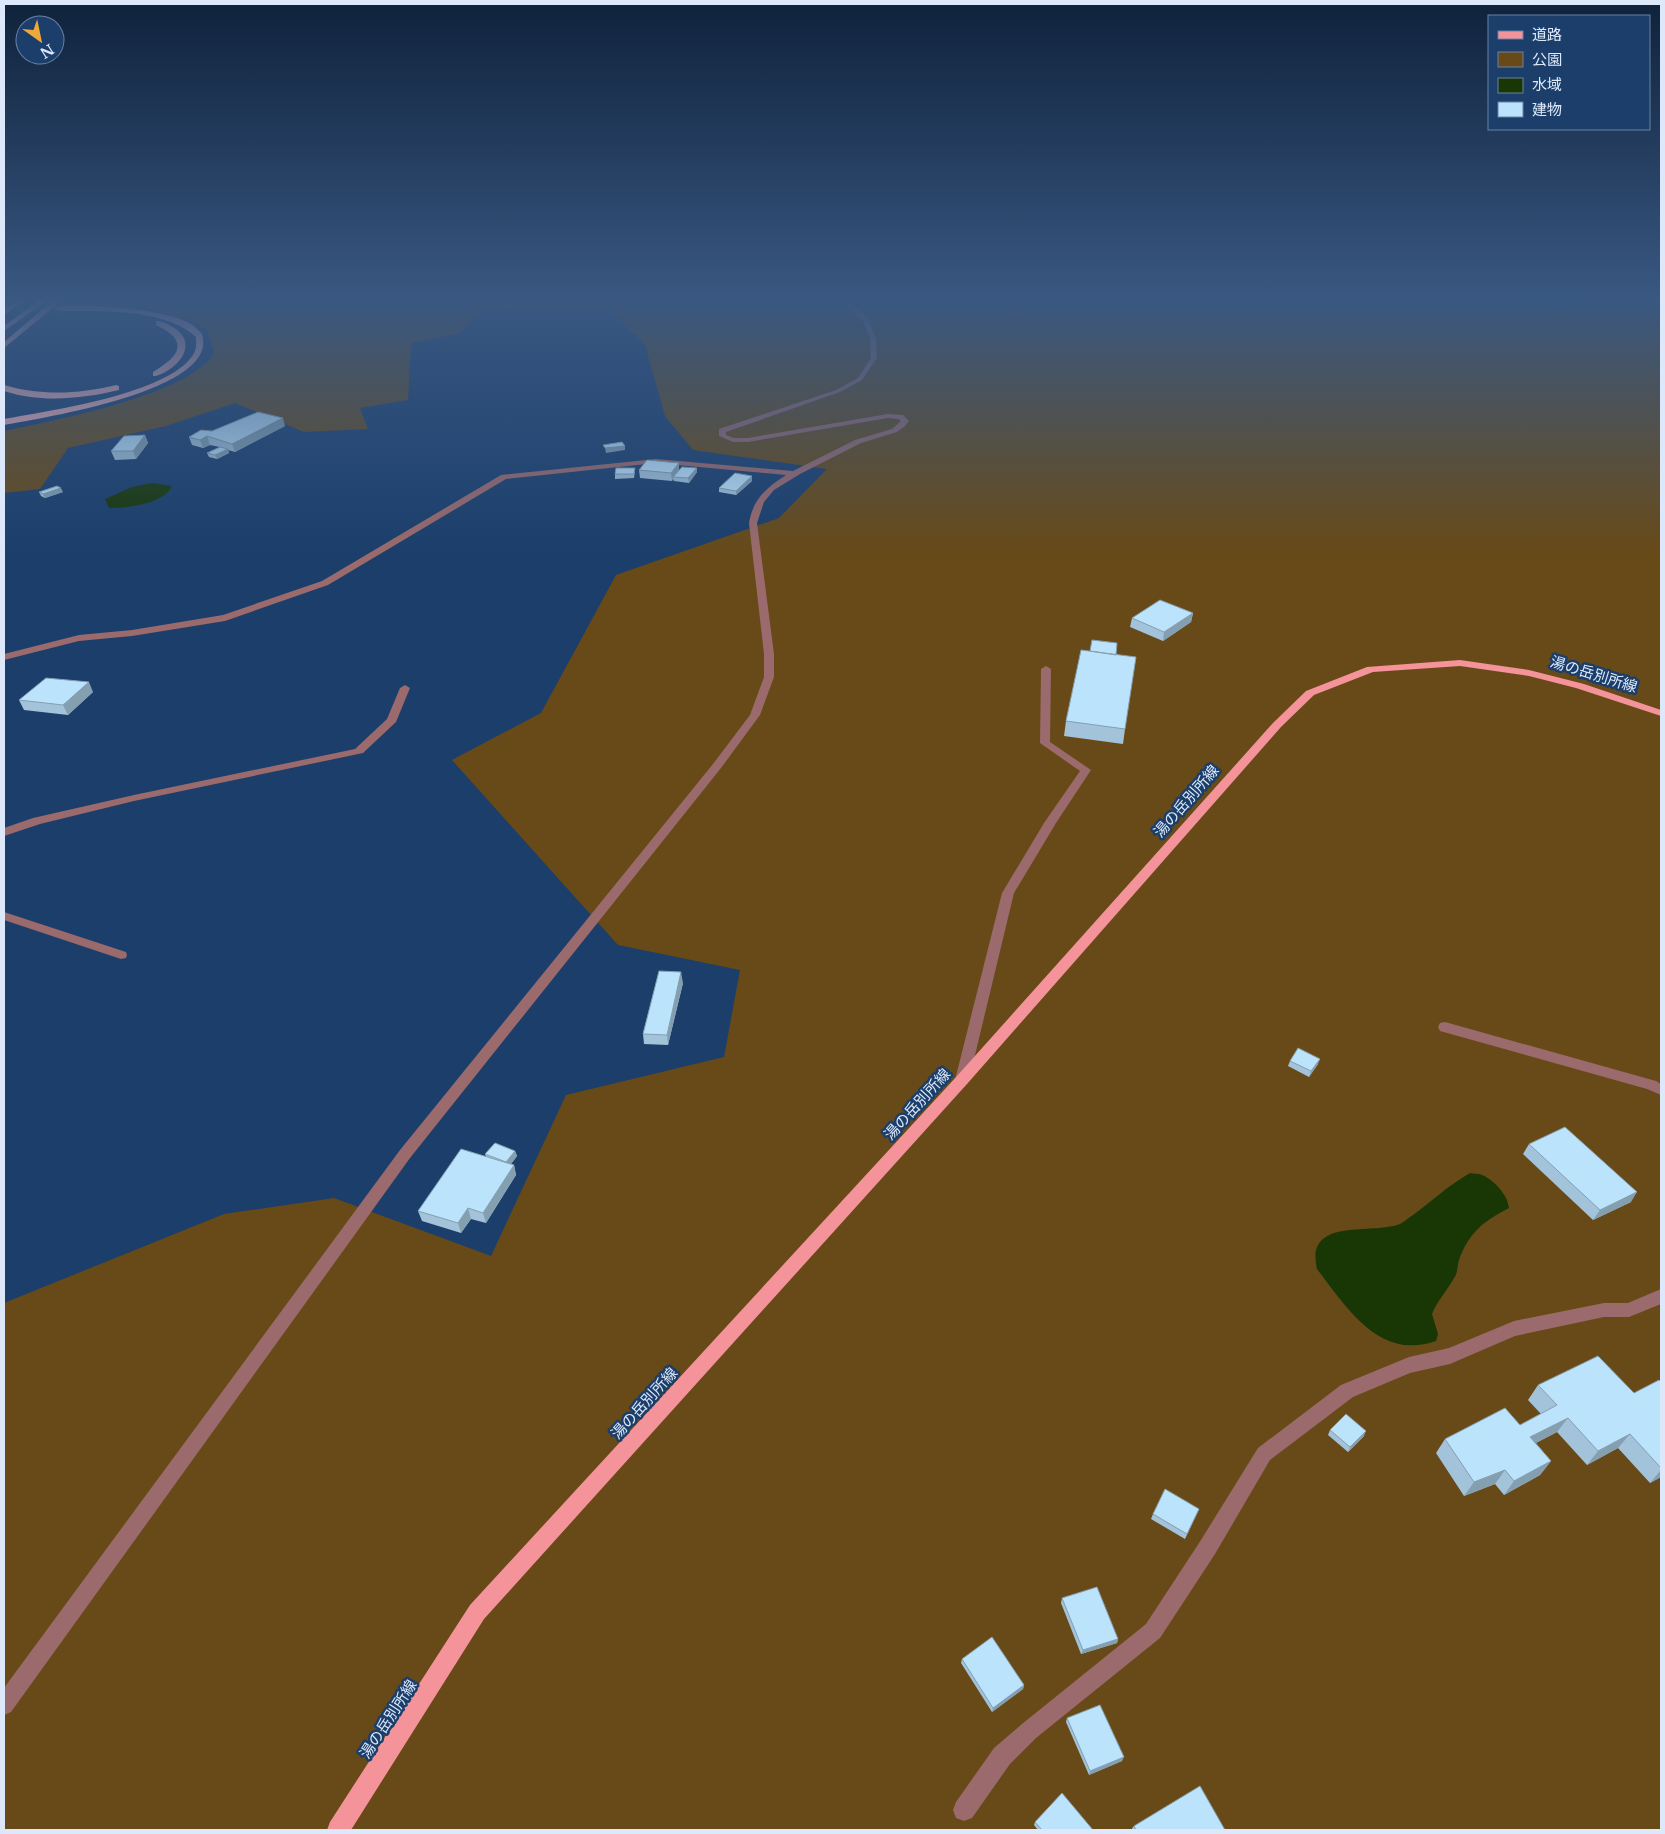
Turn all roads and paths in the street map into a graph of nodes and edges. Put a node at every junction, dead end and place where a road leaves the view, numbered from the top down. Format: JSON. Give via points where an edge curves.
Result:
{"nodes":[{"id":1,"x":129,"y":383,"type":"edge"},
{"id":2,"x":157,"y":383,"type":"edge"},
{"id":3,"x":853,"y":383,"type":"edge"},
{"id":4,"x":4,"y":388,"type":"edge"},
{"id":5,"x":4,"y":422,"type":"edge"},
{"id":6,"x":796,"y":474,"type":"junction"},
{"id":7,"x":4,"y":657,"type":"edge"},
{"id":8,"x":1046,"y":669,"type":"dead end"},
{"id":9,"x":405,"y":688,"type":"dead end"},
{"id":10,"x":1661,"y":713,"type":"edge"},
{"id":11,"x":4,"y":832,"type":"edge"},
{"id":12,"x":4,"y":916,"type":"edge"},
{"id":13,"x":121,"y":955,"type":"dead end"},
{"id":14,"x":1444,"y":1027,"type":"dead end"},
{"id":15,"x":962,"y":1080,"type":"junction"},
{"id":16,"x":1661,"y":1090,"type":"edge"},
{"id":17,"x":1661,"y":1296,"type":"edge"},
{"id":18,"x":4,"y":1706,"type":"edge"},
{"id":19,"x":964,"y":1810,"type":"dead end"},
{"id":20,"x":338,"y":1830,"type":"edge"}],
"edges":[{"from":1,"to":4,"type":"highway","via":[[111,389],[58,395],[24,394]]},
{"from":2,"to":5,"type":"highway","via":[[84,406]]},
{"from":3,"to":6,"type":"street","via":[[838,391],[722,431],[723,436],[733,440],[748,440],[888,416],[900,417],[906,422]]},
{"from":6,"to":7,"type":"street","via":[[656,461],[504,476],[325,583],[226,618],[79,638]]},
{"from":6,"to":18,"type":"street","via":[[766,494],[756,508],[753,523],[769,654],[769,676],[754,715],[717,766],[405,1154]]},
{"from":8,"to":15,"type":"street","via":[[1045,743],[1086,770],[1008,893]]},
{"from":9,"to":11,"type":"street","via":[[392,720],[359,751],[134,798]]},
{"from":10,"to":15,"type":"main road","name":"湯の岳別所線","via":[[1529,673],[1460,663],[1371,669],[1310,694],[1270,732]]},
{"from":12,"to":13,"type":"street"},
{"from":14,"to":16,"type":"street"},
{"from":15,"to":20,"type":"main road","name":"湯の岳別所線","via":[[477,1612]]},
{"from":17,"to":19,"type":"street","via":[[1629,1310],[1604,1310],[1514,1329],[1450,1356],[1409,1365],[1347,1391],[1264,1454],[1203,1556],[1153,1631],[1002,1756]]}]}
